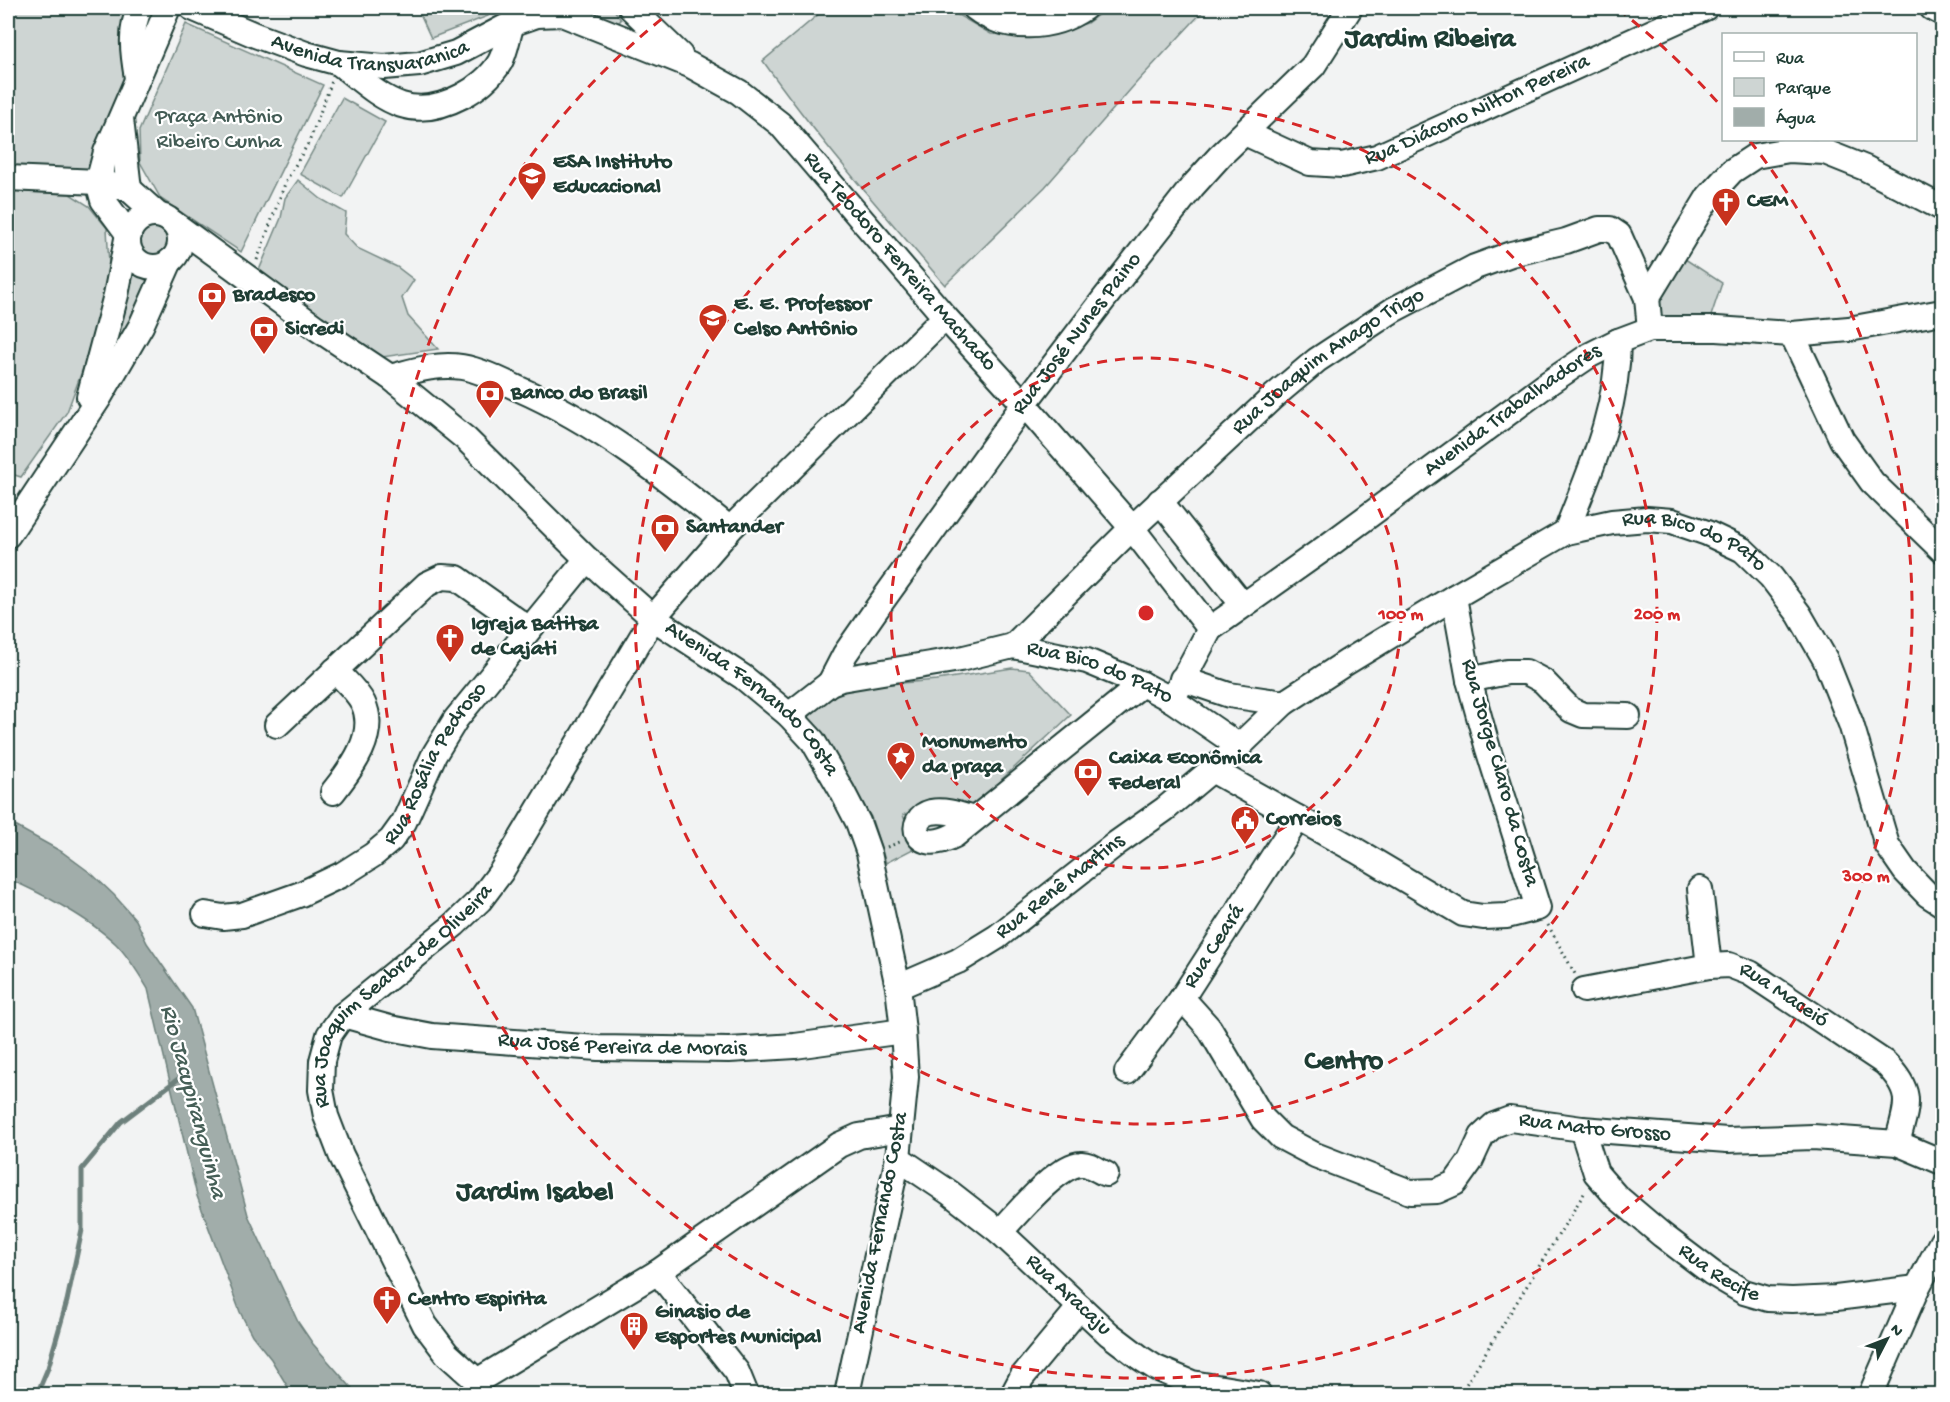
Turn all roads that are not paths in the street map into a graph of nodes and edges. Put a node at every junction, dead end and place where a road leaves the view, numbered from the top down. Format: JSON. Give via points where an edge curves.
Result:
{"nodes":[{"id":1,"x":140,"y":8,"type":"edge"},
{"id":2,"x":168,"y":8,"type":"edge"},
{"id":3,"x":192,"y":8,"type":"edge"},
{"id":4,"x":631,"y":8,"type":"edge"},
{"id":5,"x":975,"y":8,"type":"edge"},
{"id":6,"x":1084,"y":8,"type":"edge"},
{"id":7,"x":1350,"y":8,"type":"edge"},
{"id":8,"x":1705,"y":8,"type":"edge"},
{"id":9,"x":1932,"y":8,"type":"edge"},
{"id":10,"x":1942,"y":13,"type":"edge"},
{"id":11,"x":515,"y":16,"type":"edge"},
{"id":12,"x":339,"y":63,"type":"junction"},
{"id":13,"x":690,"y":65,"type":"junction"},
{"id":14,"x":137,"y":78,"type":"junction"},
{"id":15,"x":121,"y":118,"type":"junction"},
{"id":16,"x":1245,"y":133,"type":"junction"},
{"id":17,"x":8,"y":178,"type":"edge"},
{"id":18,"x":98,"y":182,"type":"junction"},
{"id":19,"x":129,"y":189,"type":"junction"},
{"id":20,"x":1942,"y":208,"type":"edge"},
{"id":21,"x":165,"y":219,"type":"junction"},
{"id":22,"x":128,"y":237,"type":"junction"},
{"id":23,"x":170,"y":261,"type":"junction"},
{"id":24,"x":1647,"y":298,"type":"junction"},
{"id":25,"x":1942,"y":312,"type":"edge"},
{"id":26,"x":945,"y":317,"type":"junction"},
{"id":27,"x":1650,"y":329,"type":"junction"},
{"id":28,"x":1791,"y":334,"type":"junction"},
{"id":29,"x":1618,"y":341,"type":"junction"},
{"id":30,"x":390,"y":377,"type":"junction"},
{"id":31,"x":1024,"y":404,"type":"junction"},
{"id":32,"x":78,"y":430,"type":"junction"},
{"id":33,"x":1160,"y":501,"type":"junction"},
{"id":34,"x":1131,"y":528,"type":"junction"},
{"id":35,"x":730,"y":529,"type":"junction"},
{"id":36,"x":1566,"y":532,"type":"junction"},
{"id":37,"x":8,"y":535,"type":"edge"},
{"id":38,"x":1942,"y":550,"type":"edge"},
{"id":39,"x":586,"y":559,"type":"junction"},
{"id":40,"x":1454,"y":597,"type":"junction"},
{"id":41,"x":1243,"y":605,"type":"junction"},
{"id":42,"x":653,"y":618,"type":"junction"},
{"id":43,"x":528,"y":629,"type":"junction"},
{"id":44,"x":1210,"y":629,"type":"junction"},
{"id":45,"x":1013,"y":646,"type":"junction"},
{"id":46,"x":335,"y":670,"type":"junction"},
{"id":47,"x":1469,"y":680,"type":"junction"},
{"id":48,"x":830,"y":683,"type":"junction"},
{"id":49,"x":1142,"y":684,"type":"junction"},
{"id":50,"x":1177,"y":689,"type":"junction"},
{"id":51,"x":1284,"y":703,"type":"junction"},
{"id":52,"x":789,"y":715,"type":"junction"},
{"id":53,"x":1628,"y":716,"type":"dead end"},
{"id":54,"x":277,"y":725,"type":"dead end"},
{"id":55,"x":1239,"y":746,"type":"junction"},
{"id":56,"x":1212,"y":770,"type":"junction"},
{"id":57,"x":333,"y":792,"type":"dead end"},
{"id":58,"x":1298,"y":819,"type":"junction"},
{"id":59,"x":919,"y":836,"type":"road end"},
{"id":60,"x":1700,"y":889,"type":"dead end"},
{"id":61,"x":1942,"y":904,"type":"edge"},
{"id":62,"x":205,"y":914,"type":"dead end"},
{"id":63,"x":1709,"y":966,"type":"junction"},
{"id":64,"x":898,"y":987,"type":"junction"},
{"id":65,"x":1584,"y":990,"type":"road end"},
{"id":66,"x":1182,"y":998,"type":"junction"},
{"id":67,"x":343,"y":1015,"type":"junction"},
{"id":68,"x":903,"y":1031,"type":"junction"},
{"id":69,"x":1127,"y":1072,"type":"dead end"},
{"id":70,"x":901,"y":1129,"type":"junction"},
{"id":71,"x":1581,"y":1129,"type":"junction"},
{"id":72,"x":1897,"y":1143,"type":"junction"},
{"id":73,"x":898,"y":1158,"type":"junction"},
{"id":74,"x":1942,"y":1162,"type":"edge"},
{"id":75,"x":1106,"y":1174,"type":"dead end"},
{"id":76,"x":1000,"y":1232,"type":"junction"},
{"id":77,"x":1942,"y":1241,"type":"edge"},
{"id":78,"x":658,"y":1272,"type":"junction"},
{"id":79,"x":1917,"y":1287,"type":"junction"},
{"id":80,"x":1080,"y":1307,"type":"junction"},
{"id":81,"x":486,"y":1388,"type":"edge"},
{"id":82,"x":746,"y":1395,"type":"edge"},
{"id":83,"x":847,"y":1395,"type":"edge"},
{"id":84,"x":1013,"y":1395,"type":"edge"},
{"id":85,"x":1258,"y":1395,"type":"edge"},
{"id":86,"x":1871,"y":1395,"type":"edge"}],
"edges":[{"from":1,"to":14,"type":"street","via":[[133,36]]},
{"from":2,"to":14,"type":"street"},
{"from":3,"to":12,"type":"street","name":"Avenida Transvaranica","via":[[255,35]]},
{"from":4,"to":13,"type":"street"},
{"from":5,"to":6,"type":"street","via":[[1002,22],[1025,26],[1061,20]]},
{"from":7,"to":16,"type":"street","name":"Rua José Nunes Paino","via":[[1313,66]]},
{"from":8,"to":16,"type":"street","name":"Rua Diácono Nilton Pereira","via":[[1377,157],[1342,165],[1310,163]]},
{"from":9,"to":10,"type":"street"},
{"from":11,"to":12,"type":"street","name":"Avenida Transvaranica","via":[[456,53],[419,64],[384,67]]},
{"from":11,"to":12,"type":"street","via":[[500,62],[485,80],[448,104],[427,109],[392,102]]},
{"from":11,"to":13,"type":"street","name":"Rua Teodoro Ferreira Machado","via":[[562,14]]},
{"from":13,"to":26,"type":"street","name":"Rua Teodoro Ferreira Machado","via":[[739,92],[780,124]]},
{"from":14,"to":15,"type":"street"},
{"from":15,"to":18,"type":"street"},
{"from":15,"to":19,"type":"street"},
{"from":16,"to":31,"type":"street","name":"Rua José Nunes Paino","via":[[1192,187]]},
{"from":17,"to":18,"type":"street","name":"Avenida Fernando Costa"},
{"from":18,"to":19,"type":"street","name":"Avenida Fernando Costa"},
{"from":18,"to":22,"type":"street","via":[[103,200]]},
{"from":19,"to":21,"type":"street","name":"Avenida Fernando Costa"},
{"from":20,"to":24,"type":"street","via":[[1825,152],[1789,150],[1755,156],[1732,171],[1709,196]]},
{"from":21,"to":22,"type":"street","via":[[141,218]]},
{"from":21,"to":23,"type":"street","via":[[178,230],[180,238],[176,255]]},
{"from":21,"to":30,"type":"street","name":"Avenida Fernando Costa"},
{"from":22,"to":23,"type":"street","via":[[128,248],[138,262],[155,267]]},
{"from":22,"to":32,"type":"street","via":[[95,379]]},
{"from":23,"to":32,"type":"street","via":[[141,326]]},
{"from":24,"to":27,"type":"street","name":"Rua Joaquim Anago Trigo"},
{"from":24,"to":33,"type":"street","name":"Rua Joaquim Anago Trigo","via":[[1619,235],[1610,229],[1475,267],[1393,310],[1317,360]]},
{"from":25,"to":28,"type":"street","name":"Avenida Trabalhadores","via":[[1849,329]]},
{"from":26,"to":31,"type":"street","name":"Rua Teodoro Ferreira Machado"},
{"from":26,"to":35,"type":"street","name":"Rua Joaquim Seabra de Oliveira"},
{"from":27,"to":28,"type":"street","name":"Avenida Trabalhadores"},
{"from":27,"to":29,"type":"street","name":"Avenida Trabalhadores"},
{"from":28,"to":38,"type":"street","via":[[1842,440],[1872,482]]},
{"from":29,"to":36,"type":"street","via":[[1618,368],[1608,423]]},
{"from":29,"to":41,"type":"street","name":"Avenida Trabalhadores","via":[[1550,382]]},
{"from":30,"to":35,"type":"street","via":[[425,368],[462,367],[548,401],[649,464]]},
{"from":30,"to":39,"type":"street","name":"Avenida Fernando Costa","via":[[466,439]]},
{"from":31,"to":34,"type":"street","name":"Rua Teodoro Ferreira Machado"},
{"from":31,"to":48,"type":"street","name":"Rua José Nunes Paino","via":[[845,654]]},
{"from":32,"to":37,"type":"street"},
{"from":33,"to":34,"type":"street","name":"Rua Joaquim Anago Trigo"},
{"from":33,"to":41,"type":"street"},
{"from":34,"to":44,"type":"street","name":"Rua Teodoro Ferreira Machado"},
{"from":34,"to":45,"type":"street","name":"Rua Joaquim Anago Trigo"},
{"from":35,"to":42,"type":"street","name":"Rua Joaquim Seabra de Oliveira"},
{"from":36,"to":40,"type":"street","name":"Rua Bico do Pato"},
{"from":36,"to":61,"type":"street","name":"Rua Bico do Pato","via":[[1624,521],[1672,521],[1743,550],[1772,577],[1825,659],[1851,724],[1887,845],[1905,871]]},
{"from":39,"to":42,"type":"street","name":"Avenida Fernando Costa"},
{"from":39,"to":43,"type":"street","name":"Rua Rosália Pedroso"},
{"from":40,"to":47,"type":"street","name":"Rua Jorge Claro da Costa"},
{"from":40,"to":51,"type":"street","name":"Rua Bico do Pato"},
{"from":41,"to":44,"type":"street","name":"Avenida Trabalhadores"},
{"from":42,"to":52,"type":"street","name":"Avenida Fernando Costa","via":[[743,677]]},
{"from":42,"to":67,"type":"street","name":"Rua Joaquim Seabra de Oliveira","via":[[501,872],[480,900]]},
{"from":43,"to":46,"type":"street","via":[[457,578],[442,577],[427,584]]},
{"from":43,"to":62,"type":"street","name":"Rua Rosália Pedroso","via":[[456,719],[391,840],[343,874],[301,894],[242,915]]},
{"from":44,"to":50,"type":"street","name":"Avenida Trabalhadores"},
{"from":45,"to":48,"type":"street","name":"Rua Bico do Pato"},
{"from":45,"to":49,"type":"street","name":"Rua Bico do Pato","via":[[1087,661]]},
{"from":46,"to":54,"type":"street"},
{"from":46,"to":57,"type":"street","via":[[362,700],[368,717],[359,752]]},
{"from":47,"to":53,"type":"street","via":[[1526,672],[1543,681],[1571,710],[1582,715]]},
{"from":47,"to":58,"type":"street","name":"Rua Jorge Claro da Costa","via":[[1538,908],[1506,916],[1463,914]]},
{"from":48,"to":52,"type":"street","name":"Rua Bico do Pato"},
{"from":49,"to":50,"type":"street","name":"Rua Bico do Pato"},
{"from":49,"to":59,"type":"street","via":[[973,819],[953,813],[924,814],[916,827]]},
{"from":50,"to":51,"type":"street","name":"Rua Bico do Pato"},
{"from":50,"to":55,"type":"street","name":"Rua Bico do Pato"},
{"from":51,"to":55,"type":"street","name":"Rua Bico do Pato"},
{"from":52,"to":64,"type":"street","name":"Avenida Fernando Costa","via":[[813,741],[858,822],[869,853]]},
{"from":55,"to":56,"type":"street","name":"Rua Renê Martins"},
{"from":56,"to":58,"type":"street","name":"Rua Jorge Claro da Costa"},
{"from":56,"to":64,"type":"street","name":"Rua Renê Martins","via":[[997,938],[958,961]]},
{"from":58,"to":66,"type":"street","name":"Rua Ceará"},
{"from":60,"to":63,"type":"street"},
{"from":63,"to":65,"type":"street","name":"Rua Maceió"},
{"from":63,"to":72,"type":"street","name":"Rua Maceió","via":[[1729,965],[1750,973],[1885,1063],[1900,1078],[1906,1095]]},
{"from":64,"to":68,"type":"street","name":"Avenida Fernando Costa"},
{"from":66,"to":69,"type":"street","name":"Rua Ceará"},
{"from":66,"to":71,"type":"street","name":"Rua Mato Grosso","via":[[1209,1028],[1263,1119],[1281,1137],[1315,1155],[1410,1192],[1437,1191],[1455,1183],[1482,1136],[1494,1125],[1510,1119]]},
{"from":67,"to":68,"type":"street","name":"Rua José Pereira de Morais","via":[[432,1036],[598,1048],[729,1050],[795,1046]]},
{"from":67,"to":81,"type":"street","name":"Rua Joaquim Seabra de Oliveira","via":[[329,1035],[322,1061],[321,1090],[326,1116],[341,1155],[425,1325],[447,1354]]},
{"from":68,"to":70,"type":"street","name":"Avenida Fernando Costa","via":[[906,1077]]},
{"from":70,"to":73,"type":"street","name":"Avenida Fernando Costa"},
{"from":70,"to":78,"type":"street","name":"Rua Joaquim Seabra de Oliveira","via":[[858,1136],[839,1145]]},
{"from":71,"to":72,"type":"street","name":"Rua Mato Grosso","via":[[1727,1140],[1813,1137]]},
{"from":71,"to":79,"type":"street","name":"Rua Recife","via":[[1596,1173],[1616,1197],[1712,1273],[1744,1292],[1792,1300]]},
{"from":72,"to":74,"type":"street","name":"Rua Mato Grosso"},
{"from":73,"to":76,"type":"street","name":"Rua Aracaju"},
{"from":73,"to":83,"type":"street","name":"Avenida Fernando Costa"},
{"from":75,"to":76,"type":"street","via":[[1083,1163],[1071,1165],[1043,1187]]},
{"from":76,"to":80,"type":"street","name":"Rua Aracaju"},
{"from":77,"to":79,"type":"street"},
{"from":78,"to":81,"type":"street","name":"Rua Joaquim Seabra de Oliveira"},
{"from":78,"to":82,"type":"street","via":[[737,1372]]},
{"from":79,"to":86,"type":"street"},
{"from":80,"to":84,"type":"street","via":[[1022,1377]]},
{"from":80,"to":85,"type":"street","name":"Rua Aracaju","via":[[1125,1347],[1156,1368],[1192,1383]]}]}
